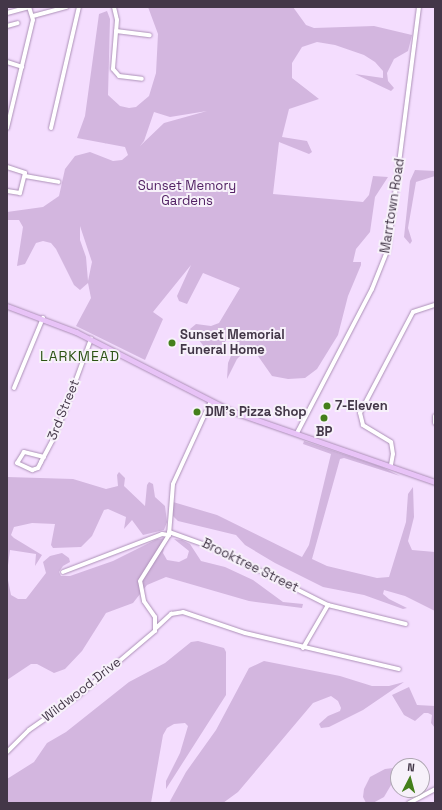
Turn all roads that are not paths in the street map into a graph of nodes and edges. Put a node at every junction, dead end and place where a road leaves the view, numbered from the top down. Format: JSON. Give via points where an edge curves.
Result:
{"nodes":[{"id":1,"x":30,"y":7,"type":"edge"},
{"id":2,"x":67,"y":7,"type":"edge"},
{"id":3,"x":78,"y":7,"type":"edge"},
{"id":4,"x":114,"y":7,"type":"edge"},
{"id":5,"x":420,"y":7,"type":"edge"},
{"id":6,"x":7,"y":13,"type":"edge"},
{"id":7,"x":33,"y":16,"type":"junction"},
{"id":8,"x":18,"y":23,"type":"dead end"},
{"id":9,"x":7,"y":26,"type":"edge"},
{"id":10,"x":116,"y":31,"type":"junction"},
{"id":11,"x":150,"y":35,"type":"dead end"},
{"id":12,"x":7,"y":62,"type":"edge"},
{"id":13,"x":22,"y":67,"type":"junction"},
{"id":14,"x":142,"y":79,"type":"dead end"},
{"id":15,"x":7,"y":100,"type":"edge"},
{"id":16,"x":13,"y":102,"type":"junction"},
{"id":17,"x":7,"y":128,"type":"edge"},
{"id":18,"x":51,"y":128,"type":"dead end"},
{"id":19,"x":7,"y":167,"type":"edge"},
{"id":20,"x":25,"y":176,"type":"junction"},
{"id":21,"x":58,"y":182,"type":"dead end"},
{"id":22,"x":7,"y":191,"type":"edge"},
{"id":23,"x":435,"y":305,"type":"edge"},
{"id":24,"x":7,"y":306,"type":"edge"},
{"id":25,"x":43,"y":318,"type":"junction"},
{"id":26,"x":91,"y":339,"type":"junction"},
{"id":27,"x":14,"y":388,"type":"dead end"},
{"id":28,"x":211,"y":401,"type":"junction"},
{"id":29,"x":435,"y":416,"type":"edge"},
{"id":30,"x":435,"y":423,"type":"edge"},
{"id":31,"x":297,"y":433,"type":"junction"},
{"id":32,"x":44,"y":457,"type":"junction"},
{"id":33,"x":391,"y":465,"type":"junction"},
{"id":34,"x":435,"y":482,"type":"edge"},
{"id":35,"x":169,"y":534,"type":"junction"},
{"id":36,"x":63,"y":572,"type":"dead end"},
{"id":37,"x":328,"y":605,"type":"junction"},
{"id":38,"x":406,"y":624,"type":"dead end"},
{"id":39,"x":156,"y":628,"type":"junction"},
{"id":40,"x":303,"y":648,"type":"junction"},
{"id":41,"x":399,"y":669,"type":"dead end"},
{"id":42,"x":7,"y":752,"type":"edge"},
{"id":43,"x":435,"y":789,"type":"edge"},
{"id":44,"x":409,"y":803,"type":"edge"}],
"edges":[{"from":1,"to":6,"type":"street"},
{"from":1,"to":7,"type":"street"},
{"from":2,"to":7,"type":"street"},
{"from":3,"to":18,"type":"street"},
{"from":4,"to":10,"type":"street"},
{"from":5,"to":31,"type":"street","name":"Marrtown Road","via":[[388,249],[372,289]]},
{"from":7,"to":13,"type":"street"},
{"from":8,"to":9,"type":"street"},
{"from":10,"to":11,"type":"street"},
{"from":10,"to":14,"type":"street","via":[[115,73],[119,76]]},
{"from":12,"to":13,"type":"street"},
{"from":13,"to":16,"type":"street"},
{"from":15,"to":16,"type":"street"},
{"from":16,"to":17,"type":"street"},
{"from":19,"to":20,"type":"street","via":[[25,173]]},
{"from":20,"to":21,"type":"street"},
{"from":20,"to":22,"type":"street","via":[[20,193]]},
{"from":23,"to":33,"type":"street","via":[[413,312],[360,413],[363,425],[390,442],[393,454]]},
{"from":24,"to":25,"type":"main road"},
{"from":25,"to":26,"type":"main road"},
{"from":25,"to":27,"type":"street"},
{"from":26,"to":28,"type":"main road"},
{"from":26,"to":32,"type":"street","name":"3rd Street","via":[[65,410]]},
{"from":28,"to":31,"type":"main road","via":[[232,411]]},
{"from":28,"to":35,"type":"street","via":[[173,484]]},
{"from":29,"to":30,"type":"street"},
{"from":31,"to":33,"type":"main road"},
{"from":32,"to":32,"type":"street","name":"3rd Street","via":[[36,470],[17,463],[24,452]]},
{"from":33,"to":34,"type":"main road"},
{"from":35,"to":36,"type":"street","via":[[162,534]]},
{"from":35,"to":37,"type":"street","name":"Brooktree Street","via":[[219,550]]},
{"from":35,"to":39,"type":"street","via":[[140,580],[144,601],[155,617]]},
{"from":37,"to":38,"type":"street"},
{"from":37,"to":40,"type":"street"},
{"from":39,"to":40,"type":"street","name":"Wildwood Drive","via":[[171,614],[183,612],[245,633]]},
{"from":39,"to":42,"type":"street","name":"Wildwood Drive","via":[[78,696],[29,730]]},
{"from":40,"to":41,"type":"street","name":"Wildwood Drive"},
{"from":43,"to":44,"type":"street"}]}
